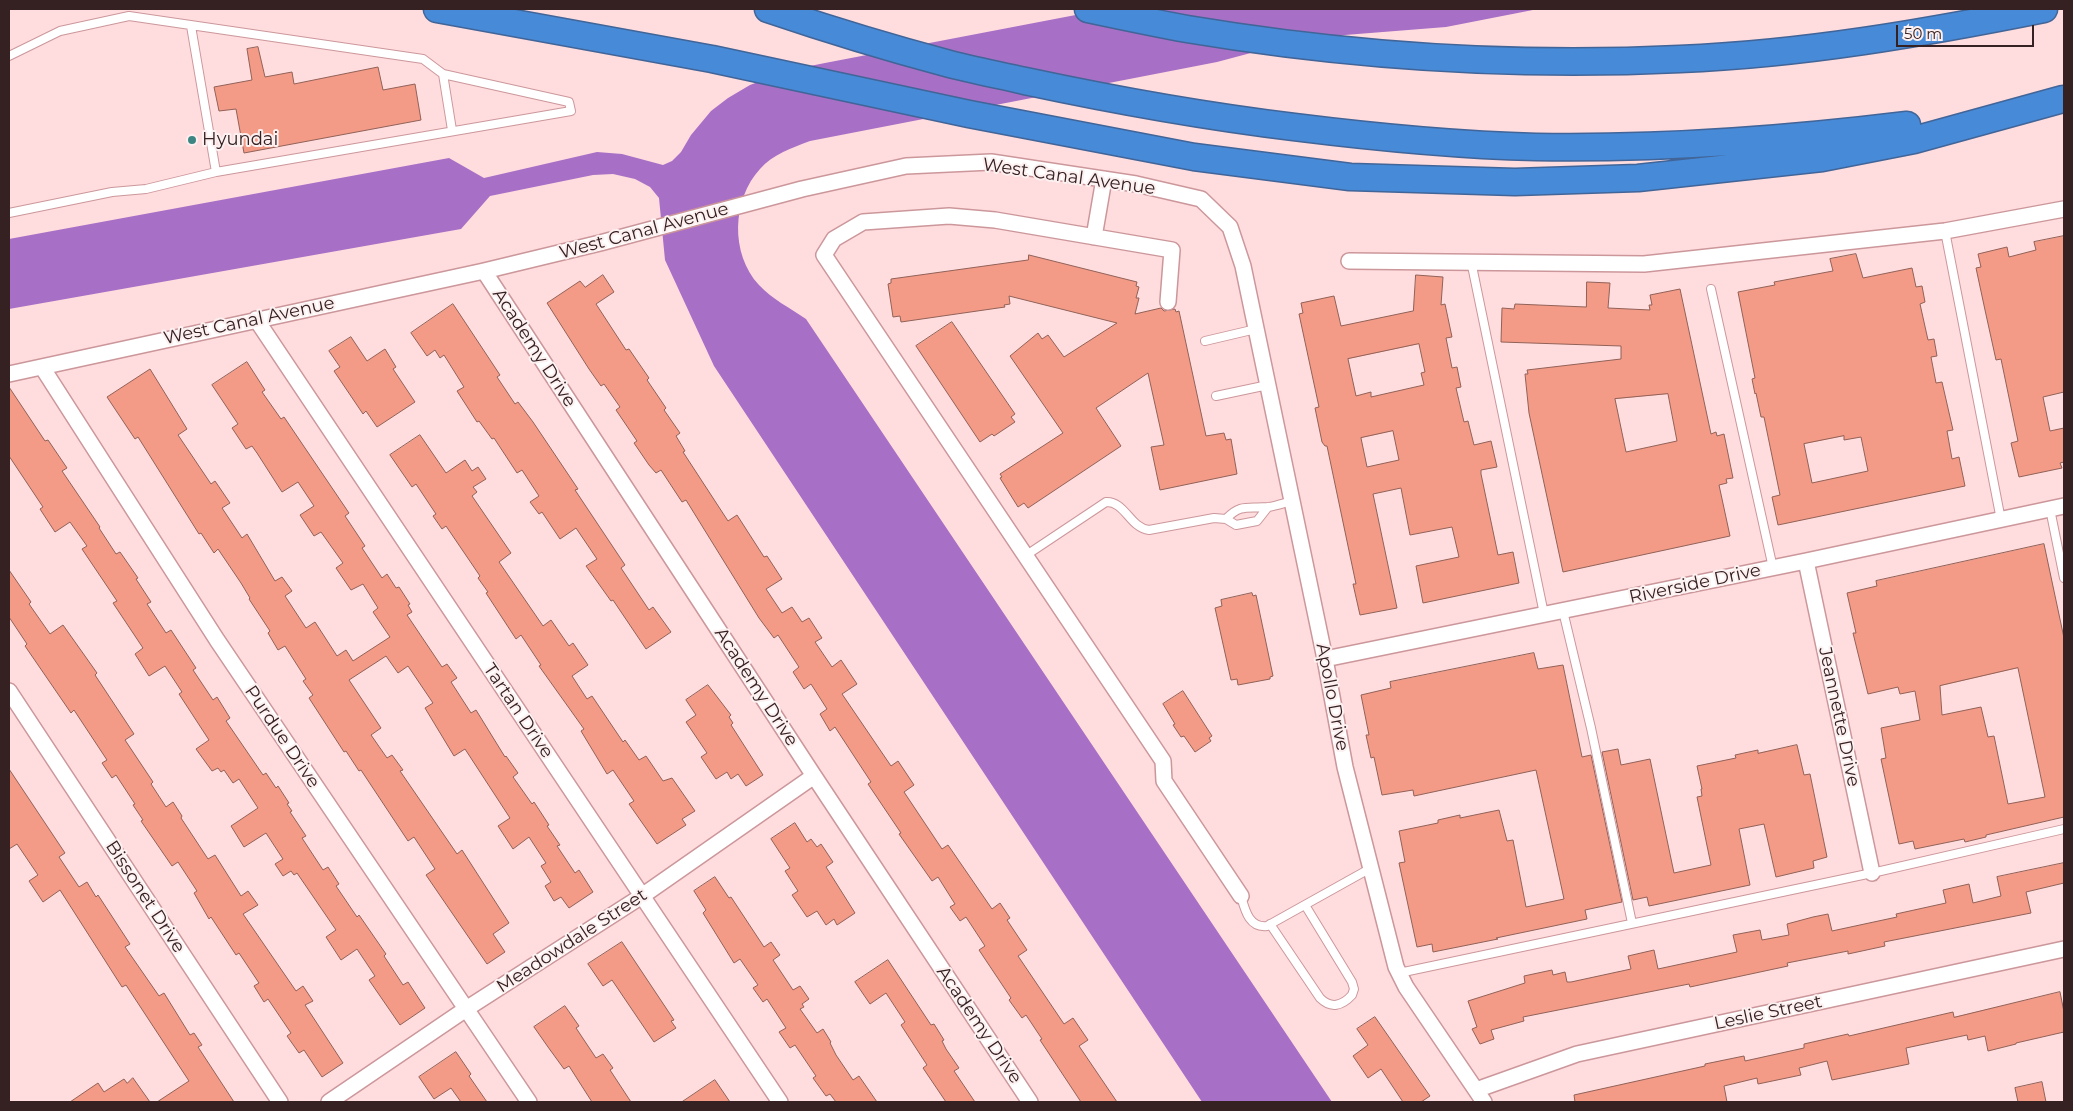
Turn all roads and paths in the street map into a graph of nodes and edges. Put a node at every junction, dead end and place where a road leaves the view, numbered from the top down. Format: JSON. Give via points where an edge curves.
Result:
{"nodes":[{"id":1,"x":437,"y":9,"type":"edge"},
{"id":2,"x":768,"y":9,"type":"edge"},
{"id":3,"x":1088,"y":9,"type":"edge"},
{"id":4,"x":2044,"y":9,"type":"edge"},
{"id":5,"x":191,"y":26,"type":"junction"},
{"id":6,"x":9,"y":56,"type":"edge"},
{"id":7,"x":443,"y":74,"type":"junction"},
{"id":8,"x":2064,"y":99,"type":"edge"},
{"id":9,"x":452,"y":130,"type":"junction"},
{"id":10,"x":216,"y":172,"type":"junction"},
{"id":11,"x":1104,"y":179,"type":"junction"},
{"id":12,"x":2064,"y":209,"type":"edge"},
{"id":13,"x":9,"y":213,"type":"edge"},
{"id":14,"x":1945,"y":232,"type":"junction"},
{"id":15,"x":1094,"y":237,"type":"junction"},
{"id":16,"x":1348,"y":261,"type":"dead end"},
{"id":17,"x":1471,"y":261,"type":"junction"},
{"id":18,"x":1243,"y":266,"type":"joint"},
{"id":19,"x":484,"y":271,"type":"junction"},
{"id":20,"x":1711,"y":289,"type":"dead end"},
{"id":21,"x":1168,"y":302,"type":"dead end"},
{"id":22,"x":256,"y":319,"type":"junction"},
{"id":23,"x":1256,"y":329,"type":"junction"},
{"id":24,"x":1205,"y":340,"type":"dead end"},
{"id":25,"x":42,"y":367,"type":"junction"},
{"id":26,"x":9,"y":374,"type":"edge"},
{"id":27,"x":1268,"y":385,"type":"junction"},
{"id":28,"x":1216,"y":396,"type":"dead end"},
{"id":29,"x":1292,"y":501,"type":"junction"},
{"id":30,"x":1268,"y":507,"type":"junction"},
{"id":31,"x":2057,"y":508,"type":"edge"},
{"id":32,"x":1226,"y":519,"type":"junction"},
{"id":33,"x":2001,"y":520,"type":"junction"},
{"id":34,"x":1025,"y":556,"type":"junction"},
{"id":35,"x":1806,"y":561,"type":"junction"},
{"id":36,"x":1773,"y":568,"type":"junction"},
{"id":37,"x":2064,"y":578,"type":"edge"},
{"id":38,"x":1563,"y":611,"type":"junction"},
{"id":39,"x":1544,"y":614,"type":"junction"},
{"id":40,"x":1325,"y":659,"type":"junction"},
{"id":41,"x":9,"y":691,"type":"edge"},
{"id":42,"x":814,"y":776,"type":"junction"},
{"id":43,"x":2064,"y":829,"type":"edge"},
{"id":44,"x":1371,"y":868,"type":"junction"},
{"id":45,"x":1872,"y":872,"type":"junction"},
{"id":46,"x":642,"y":896,"type":"junction"},
{"id":47,"x":1240,"y":896,"type":"joint"},
{"id":48,"x":1305,"y":905,"type":"junction"},
{"id":49,"x":1632,"y":923,"type":"junction"},
{"id":50,"x":1270,"y":924,"type":"junction"},
{"id":51,"x":2064,"y":949,"type":"edge"},
{"id":52,"x":1399,"y":973,"type":"junction"},
{"id":53,"x":466,"y":1009,"type":"junction"},
{"id":54,"x":1480,"y":1096,"type":"edge"},
{"id":55,"x":280,"y":1102,"type":"edge"},
{"id":56,"x":329,"y":1102,"type":"edge"},
{"id":57,"x":528,"y":1102,"type":"edge"},
{"id":58,"x":780,"y":1102,"type":"edge"},
{"id":59,"x":1030,"y":1102,"type":"edge"}],
"edges":[{"from":1,"to":8,"type":"highway","via":[[712,59],[969,114],[1194,157],[1350,177],[1515,182],[1638,178],[1822,158],[1914,140]]},
{"from":2,"to":8,"type":"highway","via":[[948,64],[1090,95],[1211,116],[1418,141],[1538,147],[1709,144],[1820,136],[1940,121]]},
{"from":3,"to":4,"type":"highway","via":[[1186,29],[1340,49],[1489,59],[1604,61],[1770,53],[1879,40]]},
{"from":5,"to":6,"type":"lane","via":[[129,16],[60,31]]},
{"from":5,"to":7,"type":"lane","via":[[423,59]]},
{"from":5,"to":10,"type":"lane"},
{"from":7,"to":9,"type":"lane"},
{"from":7,"to":9,"type":"lane","via":[[569,102],[571,111]]},
{"from":9,"to":10,"type":"lane"},
{"from":10,"to":13,"type":"lane","via":[[146,189],[112,192]]},
{"from":11,"to":15,"type":"street"},
{"from":11,"to":18,"type":"street","name":"West Canal Avenue","via":[[1201,199],[1230,226]]},
{"from":11,"to":19,"type":"street","name":"West Canal Avenue","via":[[991,162],[906,166],[802,189]]},
{"from":12,"to":14,"type":"street"},
{"from":14,"to":17,"type":"street","via":[[1644,264]]},
{"from":14,"to":33,"type":"lane"},
{"from":15,"to":21,"type":"street","via":[[1172,250]]},
{"from":15,"to":34,"type":"street","via":[[995,220],[940,216],[863,222],[834,239],[824,255]]},
{"from":16,"to":17,"type":"street"},
{"from":17,"to":39,"type":"lane"},
{"from":18,"to":23,"type":"street","name":"Apollo Drive"},
{"from":19,"to":22,"type":"street","name":"West Canal Avenue"},
{"from":19,"to":42,"type":"street","name":"Academy Drive"},
{"from":20,"to":36,"type":"lane"},
{"from":22,"to":25,"type":"street","name":"West Canal Avenue"},
{"from":22,"to":46,"type":"street","name":"Tartan Drive"},
{"from":23,"to":24,"type":"lane"},
{"from":23,"to":27,"type":"street","name":"Apollo Drive"},
{"from":25,"to":26,"type":"street","name":"West Canal Avenue"},
{"from":25,"to":53,"type":"street","name":"Purdue Drive","via":[[217,640]]},
{"from":27,"to":28,"type":"lane"},
{"from":27,"to":29,"type":"street","name":"Apollo Drive"},
{"from":29,"to":30,"type":"lane"},
{"from":29,"to":40,"type":"street","name":"Apollo Drive"},
{"from":30,"to":32,"type":"lane","via":[[1255,506],[1234,511]]},
{"from":30,"to":32,"type":"lane","via":[[1257,521],[1236,525]]},
{"from":31,"to":33,"type":"street","name":"Riverside Drive"},
{"from":31,"to":37,"type":"lane"},
{"from":32,"to":34,"type":"lane","via":[[1214,518],[1150,530],[1135,524],[1118,505],[1106,502]]},
{"from":33,"to":35,"type":"street","name":"Riverside Drive"},
{"from":34,"to":47,"type":"street","via":[[1163,761],[1164,781]]},
{"from":35,"to":36,"type":"street","name":"Riverside Drive"},
{"from":35,"to":45,"type":"street","name":"Jeannette Drive"},
{"from":36,"to":38,"type":"street","name":"Riverside Drive"},
{"from":38,"to":39,"type":"street","name":"Riverside Drive"},
{"from":38,"to":49,"type":"lane"},
{"from":39,"to":40,"type":"street","name":"Riverside Drive"},
{"from":40,"to":44,"type":"street","name":"Apollo Drive","via":[[1345,767]]},
{"from":41,"to":55,"type":"street","name":"Bissonet Drive"},
{"from":42,"to":46,"type":"street","name":"Meadowdale Street"},
{"from":42,"to":59,"type":"street","name":"Academy Drive"},
{"from":43,"to":45,"type":"lane"},
{"from":44,"to":48,"type":"lane"},
{"from":44,"to":52,"type":"street","name":"Apollo Drive"},
{"from":45,"to":49,"type":"lane"},
{"from":46,"to":53,"type":"street","name":"Meadowdale Street"},
{"from":46,"to":58,"type":"street","name":"Tartan Drive"},
{"from":47,"to":50,"type":"lane","via":[[1250,920],[1256,925]]},
{"from":48,"to":50,"type":"lane"},
{"from":48,"to":50,"type":"lane","via":[[1352,982],[1352,995],[1340,1005],[1333,1006],[1320,998]]},
{"from":49,"to":52,"type":"lane"},
{"from":51,"to":54,"type":"street","name":"Leslie Street","via":[[1577,1054]]},
{"from":52,"to":54,"type":"street","name":"Apollo Drive"},
{"from":53,"to":56,"type":"street","name":"Meadowdale Street"},
{"from":53,"to":57,"type":"street","name":"Purdue Drive"}]}
